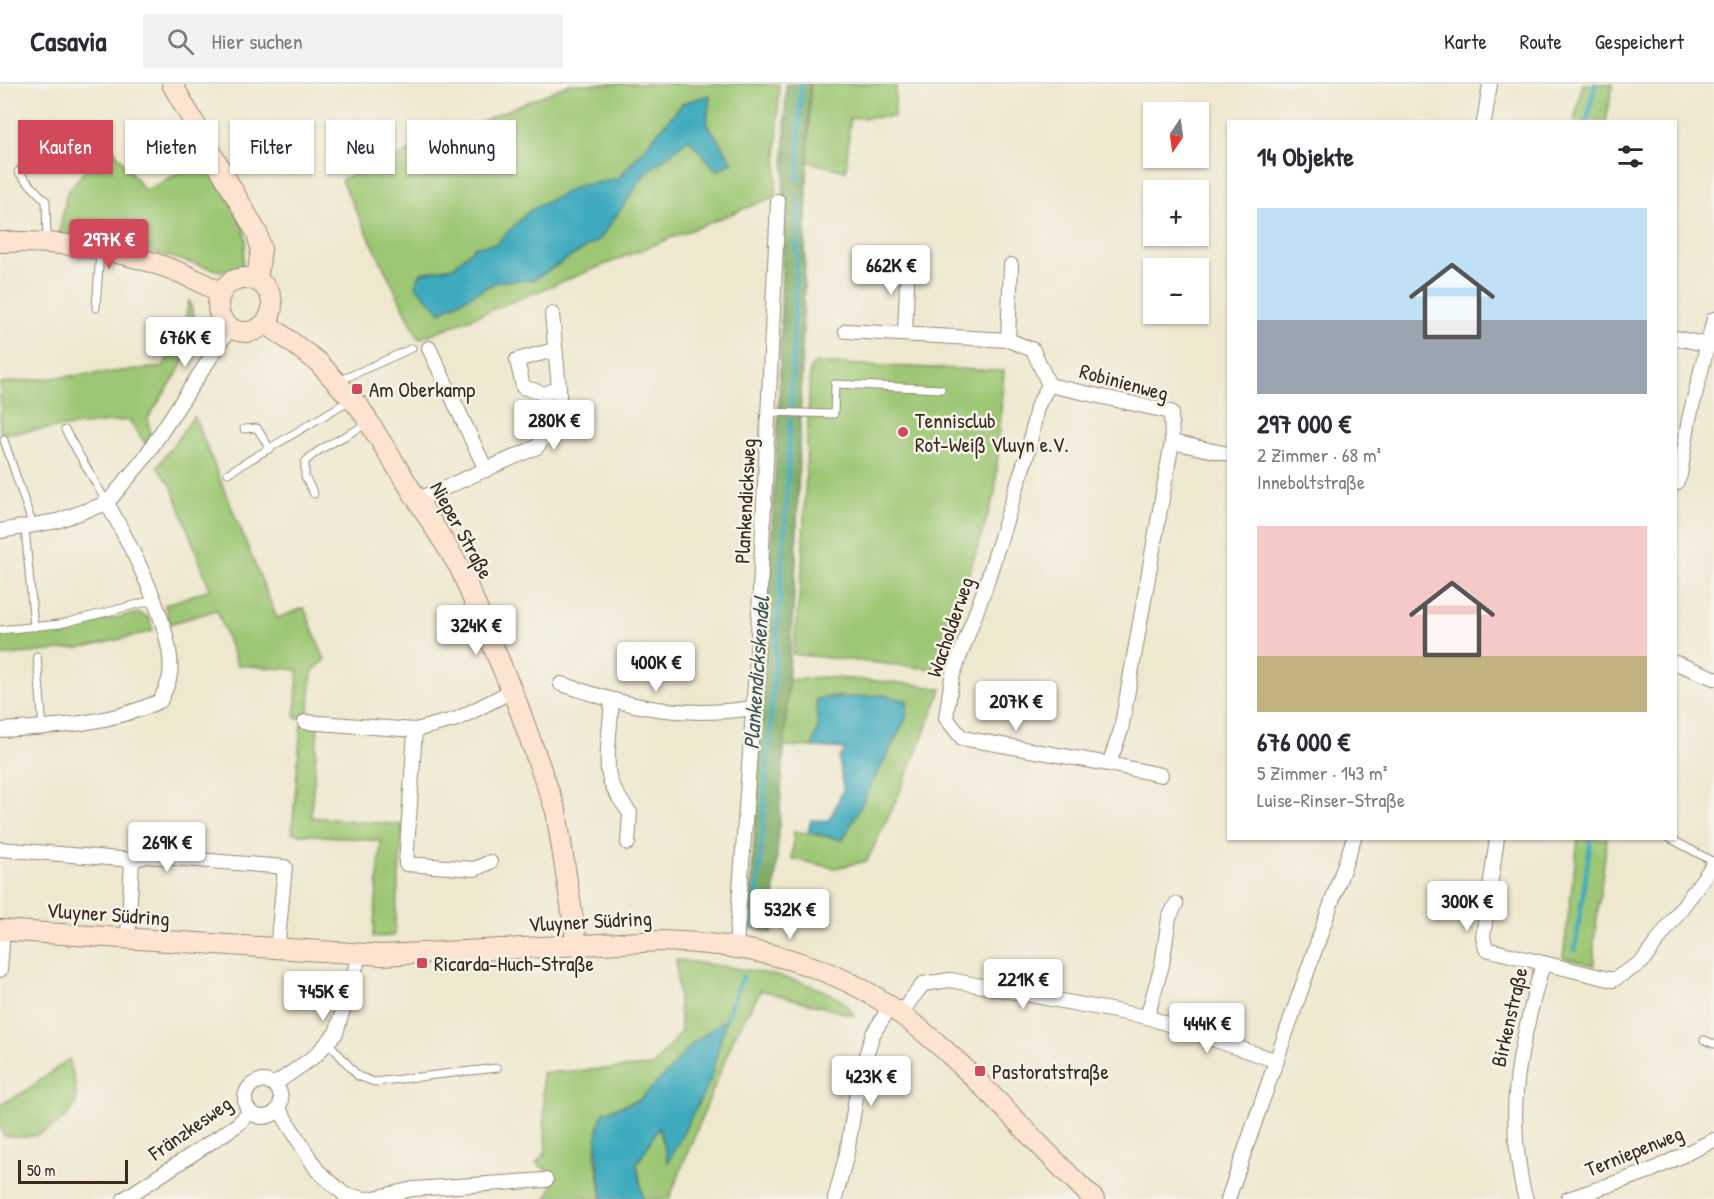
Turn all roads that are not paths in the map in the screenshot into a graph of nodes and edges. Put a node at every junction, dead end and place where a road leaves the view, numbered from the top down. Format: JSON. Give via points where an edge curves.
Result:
{"nodes":[{"id":1,"x":172,"y":84,"type":"edge"},
{"id":2,"x":1490,"y":84,"type":"edge"},
{"id":3,"x":1484,"y":120,"type":"edge"},
{"id":4,"x":20,"y":174,"type":"edge"},
{"id":5,"x":778,"y":201,"type":"dead end"},
{"id":6,"x":0,"y":242,"type":"edge"},
{"id":7,"x":47,"y":242,"type":"junction"},
{"id":8,"x":100,"y":249,"type":"junction"},
{"id":9,"x":908,"y":259,"type":"dead end"},
{"id":10,"x":1011,"y":265,"type":"dead end"},
{"id":11,"x":257,"y":281,"type":"junction"},
{"id":12,"x":221,"y":293,"type":"junction"},
{"id":13,"x":96,"y":309,"type":"dead end"},
{"id":14,"x":552,"y":315,"type":"dead end"},
{"id":15,"x":1714,"y":319,"type":"edge"},
{"id":16,"x":266,"y":323,"type":"junction"},
{"id":17,"x":230,"y":328,"type":"junction"},
{"id":18,"x":846,"y":331,"type":"dead end"},
{"id":19,"x":905,"y":334,"type":"junction"},
{"id":20,"x":1677,"y":338,"type":"edge"},
{"id":21,"x":1008,"y":340,"type":"junction"},
{"id":22,"x":1711,"y":345,"type":"edge"},
{"id":23,"x":412,"y":348,"type":"dead end"},
{"id":24,"x":429,"y":348,"type":"dead end"},
{"id":25,"x":554,"y":350,"type":"junction"},
{"id":26,"x":337,"y":382,"type":"junction"},
{"id":27,"x":1049,"y":385,"type":"junction"},
{"id":28,"x":559,"y":388,"type":"junction"},
{"id":29,"x":941,"y":389,"type":"dead end"},
{"id":30,"x":352,"y":398,"type":"junction"},
{"id":31,"x":770,"y":412,"type":"junction"},
{"id":32,"x":369,"y":421,"type":"junction"},
{"id":33,"x":244,"y":429,"type":"dead end"},
{"id":34,"x":65,"y":430,"type":"dead end"},
{"id":35,"x":4,"y":440,"type":"dead end"},
{"id":36,"x":1172,"y":442,"type":"junction"},
{"id":37,"x":270,"y":449,"type":"junction"},
{"id":38,"x":1227,"y":454,"type":"edge"},
{"id":39,"x":486,"y":470,"type":"junction"},
{"id":40,"x":228,"y":473,"type":"dead end"},
{"id":41,"x":1677,"y":481,"type":"edge"},
{"id":42,"x":314,"y":494,"type":"dead end"},
{"id":43,"x":419,"y":499,"type":"junction"},
{"id":44,"x":107,"y":502,"type":"junction"},
{"id":45,"x":29,"y":527,"type":"junction"},
{"id":46,"x":0,"y":531,"type":"edge"},
{"id":47,"x":154,"y":600,"type":"junction"},
{"id":48,"x":34,"y":627,"type":"junction"},
{"id":49,"x":0,"y":630,"type":"edge"},
{"id":50,"x":37,"y":656,"type":"dead end"},
{"id":51,"x":1677,"y":663,"type":"edge"},
{"id":52,"x":1714,"y":678,"type":"edge"},
{"id":53,"x":561,"y":684,"type":"dead end"},
{"id":54,"x":512,"y":692,"type":"junction"},
{"id":55,"x":612,"y":700,"type":"junction"},
{"id":56,"x":752,"y":708,"type":"junction"},
{"id":57,"x":305,"y":722,"type":"dead end"},
{"id":58,"x":43,"y":728,"type":"junction"},
{"id":59,"x":0,"y":730,"type":"edge"},
{"id":60,"x":416,"y":730,"type":"junction"},
{"id":61,"x":1109,"y":764,"type":"junction"},
{"id":62,"x":1161,"y":775,"type":"dead end"},
{"id":63,"x":1353,"y":840,"type":"edge"},
{"id":64,"x":1497,"y":840,"type":"edge"},
{"id":65,"x":1673,"y":840,"type":"edge"},
{"id":66,"x":628,"y":843,"type":"dead end"},
{"id":67,"x":0,"y":849,"type":"edge"},
{"id":68,"x":0,"y":860,"type":"edge"},
{"id":69,"x":132,"y":860,"type":"junction"},
{"id":70,"x":490,"y":862,"type":"dead end"},
{"id":71,"x":1714,"y":863,"type":"edge"},
{"id":72,"x":1176,"y":904,"type":"dead end"},
{"id":73,"x":2,"y":931,"type":"edge"},
{"id":74,"x":128,"y":939,"type":"junction"},
{"id":75,"x":578,"y":944,"type":"junction"},
{"id":76,"x":736,"y":946,"type":"junction"},
{"id":77,"x":277,"y":950,"type":"junction"},
{"id":78,"x":360,"y":953,"type":"junction"},
{"id":79,"x":1543,"y":963,"type":"junction"},
{"id":80,"x":0,"y":970,"type":"edge"},
{"id":81,"x":895,"y":1010,"type":"junction"},
{"id":82,"x":1147,"y":1017,"type":"junction"},
{"id":83,"x":1704,"y":1040,"type":"dead end"},
{"id":84,"x":328,"y":1042,"type":"junction"},
{"id":85,"x":1714,"y":1044,"type":"edge"},
{"id":86,"x":1277,"y":1061,"type":"junction"},
{"id":87,"x":497,"y":1068,"type":"dead end"},
{"id":88,"x":275,"y":1084,"type":"junction"},
{"id":89,"x":279,"y":1109,"type":"junction"},
{"id":90,"x":250,"y":1112,"type":"junction"},
{"id":91,"x":1714,"y":1140,"type":"edge"},
{"id":92,"x":546,"y":1180,"type":"dead end"},
{"id":93,"x":432,"y":1194,"type":"edge"},
{"id":94,"x":390,"y":1197,"type":"edge"},
{"id":95,"x":124,"y":1199,"type":"edge"},
{"id":96,"x":368,"y":1199,"type":"edge"},
{"id":97,"x":835,"y":1199,"type":"edge"},
{"id":98,"x":1094,"y":1199,"type":"edge"},
{"id":99,"x":1228,"y":1199,"type":"edge"},
{"id":100,"x":1526,"y":1199,"type":"edge"},
{"id":101,"x":1568,"y":1199,"type":"edge"}],
"edges":[{"from":1,"to":11,"type":"street","via":[[257,233],[261,249]]},
{"from":2,"to":3,"type":"street"},
{"from":4,"to":7,"type":"lane","via":[[46,201]]},
{"from":5,"to":31,"type":"street","name":"Plankendicksweg"},
{"from":6,"to":7,"type":"street"},
{"from":7,"to":8,"type":"street"},
{"from":8,"to":12,"type":"street","via":[[131,256]]},
{"from":8,"to":13,"type":"lane"},
{"from":9,"to":19,"type":"street"},
{"from":10,"to":21,"type":"street"},
{"from":11,"to":12,"type":"street","via":[[241,278],[225,286]]},
{"from":11,"to":16,"type":"street","via":[[272,300],[271,316]]},
{"from":12,"to":17,"type":"street","via":[[218,309]]},
{"from":14,"to":25,"type":"street"},
{"from":15,"to":22,"type":"street"},
{"from":16,"to":17,"type":"street","via":[[253,331]]},
{"from":16,"to":26,"type":"street","name":"Nieper Straße","via":[[295,342]]},
{"from":17,"to":44,"type":"street","via":[[143,460]]},
{"from":18,"to":19,"type":"street","name":"Robinienweg"},
{"from":19,"to":21,"type":"street","name":"Robinienweg"},
{"from":20,"to":22,"type":"street"},
{"from":21,"to":27,"type":"street","name":"Robinienweg","via":[[1033,350]]},
{"from":22,"to":41,"type":"street","via":[[1689,419]]},
{"from":23,"to":26,"type":"lane"},
{"from":24,"to":39,"type":"street"},
{"from":25,"to":28,"type":"street"},
{"from":25,"to":28,"type":"street","via":[[517,360],[523,387],[545,394]]},
{"from":26,"to":30,"type":"street","name":"Nieper Straße"},
{"from":27,"to":36,"type":"street","name":"Robinienweg","via":[[1171,412]]},
{"from":27,"to":61,"type":"street","name":"Wacholderweg","via":[[1037,407],[1029,448],[986,588],[952,677],[946,718],[962,738]]},
{"from":28,"to":39,"type":"street","via":[[559,417],[537,447]]},
{"from":29,"to":31,"type":"lane","via":[[836,384],[834,414]]},
{"from":30,"to":32,"type":"street","name":"Nieper Straße"},
{"from":30,"to":37,"type":"lane"},
{"from":31,"to":56,"type":"street","name":"Plankendicksweg"},
{"from":32,"to":42,"type":"lane","via":[[349,436],[313,453],[306,462],[305,477]]},
{"from":32,"to":43,"type":"street","name":"Nieper Straße"},
{"from":33,"to":37,"type":"lane","via":[[257,428]]},
{"from":34,"to":44,"type":"lane"},
{"from":35,"to":45,"type":"lane"},
{"from":36,"to":38,"type":"street"},
{"from":36,"to":61,"type":"street","via":[[1121,730]]},
{"from":37,"to":40,"type":"lane"},
{"from":39,"to":43,"type":"street"},
{"from":43,"to":54,"type":"street","name":"Nieper Straße","via":[[460,568]]},
{"from":44,"to":45,"type":"street"},
{"from":44,"to":47,"type":"street"},
{"from":45,"to":46,"type":"street"},
{"from":45,"to":48,"type":"lane"},
{"from":47,"to":48,"type":"lane","via":[[91,618]]},
{"from":47,"to":58,"type":"street","via":[[167,638],[170,675],[160,701],[109,719]]},
{"from":48,"to":49,"type":"lane"},
{"from":50,"to":58,"type":"lane"},
{"from":51,"to":52,"type":"street"},
{"from":53,"to":55,"type":"street"},
{"from":54,"to":60,"type":"street","via":[[457,719]]},
{"from":54,"to":75,"type":"street","name":"Nieper Straße","via":[[556,812]]},
{"from":55,"to":56,"type":"street","via":[[672,711],[719,713]]},
{"from":55,"to":66,"type":"street","via":[[609,776],[618,798],[630,813]]},
{"from":56,"to":76,"type":"street","name":"Plankendicksweg"},
{"from":57,"to":60,"type":"street"},
{"from":58,"to":59,"type":"street"},
{"from":60,"to":70,"type":"street","via":[[406,864],[475,869]]},
{"from":61,"to":62,"type":"street","name":"Wacholderweg"},
{"from":63,"to":86,"type":"street"},
{"from":64,"to":79,"type":"street","via":[[1483,937],[1486,949]]},
{"from":65,"to":71,"type":"lane"},
{"from":67,"to":68,"type":"street"},
{"from":67,"to":69,"type":"street"},
{"from":69,"to":74,"type":"street"},
{"from":69,"to":77,"type":"street","via":[[147,856],[285,867]]},
{"from":71,"to":79,"type":"street","name":"Birkenstraße","via":[[1642,962],[1613,980]]},
{"from":72,"to":82,"type":"street","via":[[1169,918],[1162,965]]},
{"from":73,"to":74,"type":"street","name":"Vluyner Südring"},
{"from":73,"to":80,"type":"street"},
{"from":74,"to":77,"type":"street","name":"Vluyner Südring"},
{"from":75,"to":76,"type":"street","name":"Vluyner Südring","via":[[662,941]]},
{"from":75,"to":78,"type":"street","name":"Vluyner Südring","via":[[421,955]]},
{"from":76,"to":81,"type":"street","name":"Vluyner Südring","via":[[798,962],[859,988]]},
{"from":77,"to":78,"type":"street","name":"Vluyner Südring"},
{"from":78,"to":84,"type":"street","name":"Fränzkesweg","via":[[336,1033]]},
{"from":79,"to":100,"type":"street","name":"Birkenstraße","via":[[1520,1051],[1514,1095],[1515,1137]]},
{"from":81,"to":82,"type":"street","via":[[923,984],[950,980]]},
{"from":81,"to":97,"type":"street","via":[[873,1034],[860,1073]]},
{"from":81,"to":98,"type":"street","name":"Vluyner Südring","via":[[960,1065]]},
{"from":82,"to":86,"type":"street"},
{"from":83,"to":85,"type":"lane"},
{"from":84,"to":87,"type":"lane","via":[[358,1077],[374,1082]]},
{"from":84,"to":88,"type":"street","name":"Fränzkesweg"},
{"from":86,"to":99,"type":"street"},
{"from":88,"to":89,"type":"street","via":[[280,1093]]},
{"from":88,"to":90,"type":"street","name":"Fränzkesweg","via":[[254,1082],[244,1101]]},
{"from":89,"to":90,"type":"street","name":"Fränzkesweg","via":[[267,1117]]},
{"from":89,"to":96,"type":"street","via":[[317,1170],[345,1196]]},
{"from":90,"to":95,"type":"street","name":"Fränzkesweg","via":[[237,1125]]},
{"from":91,"to":101,"type":"street","name":"Terniepenweg","via":[[1650,1171]]},
{"from":92,"to":93,"type":"street"},
{"from":93,"to":94,"type":"street"},
{"from":94,"to":96,"type":"street"}]}
